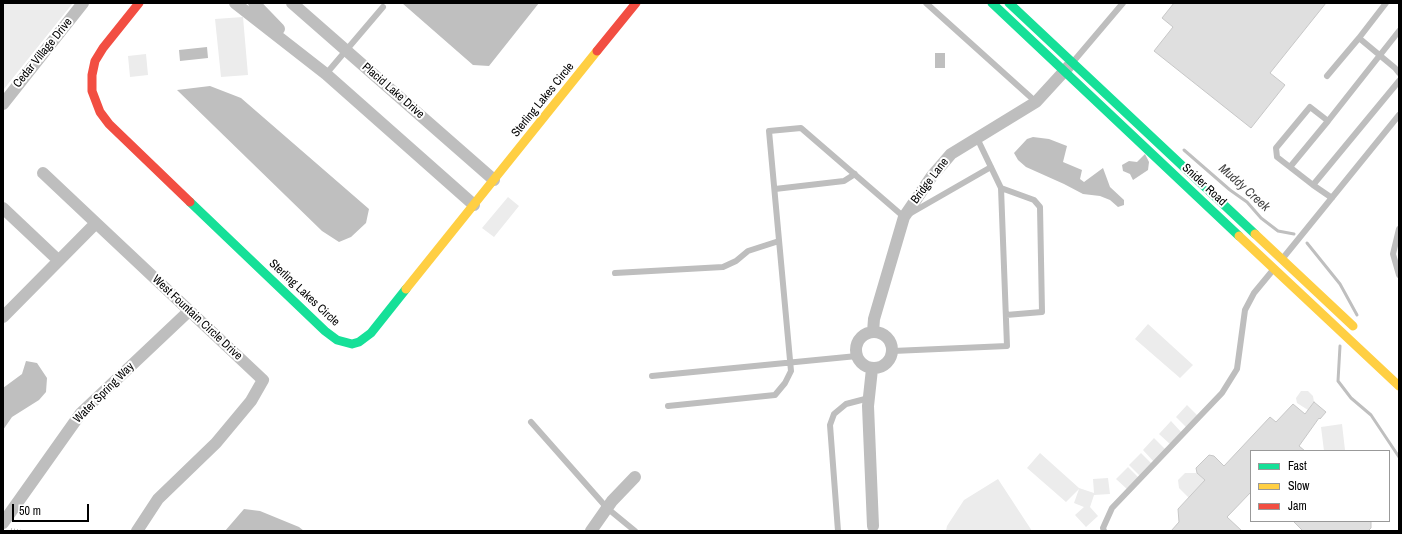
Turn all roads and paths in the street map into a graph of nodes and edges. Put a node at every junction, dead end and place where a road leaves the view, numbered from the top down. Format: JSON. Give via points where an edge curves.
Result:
{"nodes":[{"id":1,"x":83,"y":3,"type":"edge"},
{"id":2,"x":139,"y":3,"type":"edge"},
{"id":3,"x":236,"y":3,"type":"edge"},
{"id":4,"x":254,"y":3,"type":"edge"},
{"id":5,"x":292,"y":3,"type":"edge"},
{"id":6,"x":636,"y":3,"type":"edge"},
{"id":7,"x":926,"y":3,"type":"edge"},
{"id":8,"x":992,"y":3,"type":"edge"},
{"id":9,"x":1009,"y":3,"type":"edge"},
{"id":10,"x":1123,"y":3,"type":"edge"},
{"id":11,"x":1386,"y":3,"type":"edge"},
{"id":12,"x":383,"y":7,"type":"dead end"},
{"id":13,"x":1399,"y":31,"type":"edge"},
{"id":14,"x":1359,"y":38,"type":"junction"},
{"id":15,"x":346,"y":50,"type":"junction"},
{"id":16,"x":1380,"y":55,"type":"junction"},
{"id":17,"x":312,"y":63,"type":"junction"},
{"id":18,"x":1069,"y":66,"type":"junction"},
{"id":19,"x":1399,"y":73,"type":"edge"},
{"id":20,"x":326,"y":74,"type":"junction"},
{"id":21,"x":1327,"y":76,"type":"dead end"},
{"id":22,"x":1399,"y":81,"type":"edge"},
{"id":23,"x":1036,"y":102,"type":"junction"},
{"id":24,"x":3,"y":104,"type":"edge"},
{"id":25,"x":1399,"y":115,"type":"edge"},
{"id":26,"x":1328,"y":120,"type":"junction"},
{"id":27,"x":977,"y":138,"type":"junction"},
{"id":28,"x":991,"y":167,"type":"junction"},
{"id":29,"x":1290,"y":167,"type":"junction"},
{"id":30,"x":43,"y":173,"type":"dead end"},
{"id":31,"x":855,"y":174,"type":"junction"},
{"id":32,"x":494,"y":180,"type":"junction"},
{"id":33,"x":1313,"y":185,"type":"junction"},
{"id":34,"x":1001,"y":188,"type":"junction"},
{"id":35,"x":775,"y":189,"type":"junction"},
{"id":36,"x":1332,"y":198,"type":"junction"},
{"id":37,"x":474,"y":205,"type":"junction"},
{"id":38,"x":3,"y":208,"type":"edge"},
{"id":39,"x":904,"y":217,"type":"junction"},
{"id":40,"x":96,"y":223,"type":"junction"},
{"id":41,"x":1399,"y":229,"type":"edge"},
{"id":42,"x":779,"y":241,"type":"junction"},
{"id":43,"x":1282,"y":259,"type":"junction"},
{"id":44,"x":58,"y":260,"type":"junction"},
{"id":45,"x":1274,"y":268,"type":"junction"},
{"id":46,"x":615,"y":273,"type":"dead end"},
{"id":47,"x":1399,"y":275,"type":"edge"},
{"id":48,"x":189,"y":311,"type":"junction"},
{"id":49,"x":1006,"y":315,"type":"junction"},
{"id":50,"x":3,"y":317,"type":"edge"},
{"id":51,"x":872,"y":332,"type":"junction"},
{"id":52,"x":1362,"y":334,"type":"dead end"},
{"id":53,"x":893,"y":351,"type":"junction"},
{"id":54,"x":857,"y":356,"type":"junction"},
{"id":55,"x":790,"y":362,"type":"junction"},
{"id":56,"x":872,"y":369,"type":"junction"},
{"id":57,"x":652,"y":376,"type":"dead end"},
{"id":58,"x":1399,"y":386,"type":"edge"},
{"id":59,"x":869,"y":398,"type":"junction"},
{"id":60,"x":668,"y":406,"type":"dead end"},
{"id":61,"x":531,"y":422,"type":"dead end"},
{"id":62,"x":635,"y":477,"type":"dead end"},
{"id":63,"x":607,"y":508,"type":"junction"},
{"id":64,"x":3,"y":523,"type":"edge"},
{"id":65,"x":873,"y":526,"type":"dead end"},
{"id":66,"x":137,"y":531,"type":"edge"},
{"id":67,"x":591,"y":531,"type":"edge"},
{"id":68,"x":635,"y":531,"type":"edge"},
{"id":69,"x":838,"y":531,"type":"edge"},
{"id":70,"x":1104,"y":531,"type":"edge"}],
"edges":[{"from":1,"to":24,"type":"street","name":"Cedar Village Drive"},
{"from":2,"to":37,"type":"street","name":"Sterling Lakes Circle","via":[[95,61],[92,91],[100,112],[109,124],[325,331],[338,340],[352,344],[371,333]]},
{"from":3,"to":17,"type":"street"},
{"from":4,"to":17,"type":"street"},
{"from":5,"to":15,"type":"street","name":"Placid Lake Drive"},
{"from":6,"to":32,"type":"street","name":"Sterling Lakes Circle"},
{"from":7,"to":23,"type":"lane"},
{"from":8,"to":18,"type":"street","name":"Snider Road"},
{"from":9,"to":18,"type":"street","name":"Snider Road"},
{"from":10,"to":18,"type":"lane"},
{"from":11,"to":14,"type":"lane"},
{"from":12,"to":15,"type":"lane"},
{"from":13,"to":16,"type":"lane"},
{"from":14,"to":16,"type":"lane"},
{"from":14,"to":21,"type":"lane"},
{"from":15,"to":20,"type":"lane"},
{"from":15,"to":32,"type":"street","name":"Placid Lake Drive"},
{"from":16,"to":19,"type":"lane"},
{"from":16,"to":26,"type":"lane"},
{"from":17,"to":20,"type":"street"},
{"from":18,"to":23,"type":"street","name":"Bridge Lane"},
{"from":18,"to":43,"type":"street","name":"Snider Road"},
{"from":18,"to":45,"type":"street","name":"Snider Road"},
{"from":20,"to":37,"type":"street"},
{"from":22,"to":33,"type":"lane"},
{"from":23,"to":27,"type":"street","name":"Bridge Lane"},
{"from":25,"to":36,"type":"lane"},
{"from":26,"to":29,"type":"lane"},
{"from":26,"to":29,"type":"lane","via":[[1310,107],[1276,148],[1277,157]]},
{"from":27,"to":28,"type":"lane"},
{"from":27,"to":39,"type":"street","name":"Bridge Lane","via":[[951,154],[932,176]]},
{"from":28,"to":34,"type":"lane"},
{"from":28,"to":39,"type":"lane"},
{"from":29,"to":33,"type":"lane"},
{"from":30,"to":40,"type":"street","name":"West Fountain Circle Drive"},
{"from":31,"to":35,"type":"lane","via":[[844,180]]},
{"from":31,"to":35,"type":"lane","via":[[801,128],[770,131]]},
{"from":31,"to":39,"type":"lane"},
{"from":32,"to":37,"type":"street","name":"Sterling Lakes Circle"},
{"from":33,"to":36,"type":"lane"},
{"from":34,"to":49,"type":"lane"},
{"from":34,"to":49,"type":"lane","via":[[1034,200],[1040,207],[1042,312]]},
{"from":35,"to":42,"type":"lane"},
{"from":36,"to":43,"type":"lane"},
{"from":38,"to":44,"type":"street"},
{"from":39,"to":51,"type":"street","name":"Bridge Lane"},
{"from":40,"to":44,"type":"street"},
{"from":40,"to":48,"type":"street","name":"West Fountain Circle Drive"},
{"from":41,"to":47,"type":"lane","via":[[1393,254]]},
{"from":42,"to":46,"type":"lane","via":[[748,251],[723,267]]},
{"from":42,"to":55,"type":"lane"},
{"from":43,"to":45,"type":"lane"},
{"from":43,"to":52,"type":"street","name":"Snider Road"},
{"from":44,"to":50,"type":"street"},
{"from":45,"to":58,"type":"street","name":"Snider Road"},
{"from":45,"to":70,"type":"lane","via":[[1254,292],[1245,310],[1236,369],[1222,393],[1112,508]]},
{"from":48,"to":64,"type":"street","name":"Water Spring Way","via":[[81,413]]},
{"from":48,"to":66,"type":"street","name":"West Fountain Circle Drive","via":[[263,380],[251,401],[216,443],[158,499]]},
{"from":49,"to":53,"type":"lane","via":[[1007,346]]},
{"from":51,"to":53,"type":"street","via":[[879,332],[887,337]]},
{"from":51,"to":54,"type":"street","via":[[859,341]]},
{"from":53,"to":56,"type":"street","via":[[888,363]]},
{"from":54,"to":55,"type":"lane"},
{"from":54,"to":56,"type":"street","via":[[863,365]]},
{"from":55,"to":57,"type":"lane"},
{"from":55,"to":60,"type":"lane","via":[[791,371],[785,384],[775,395]]},
{"from":56,"to":59,"type":"street"},
{"from":59,"to":65,"type":"street"},
{"from":59,"to":69,"type":"lane","via":[[846,404],[834,414],[830,425]]},
{"from":61,"to":63,"type":"lane"},
{"from":62,"to":63,"type":"street"},
{"from":63,"to":67,"type":"street"},
{"from":63,"to":68,"type":"lane"}]}
